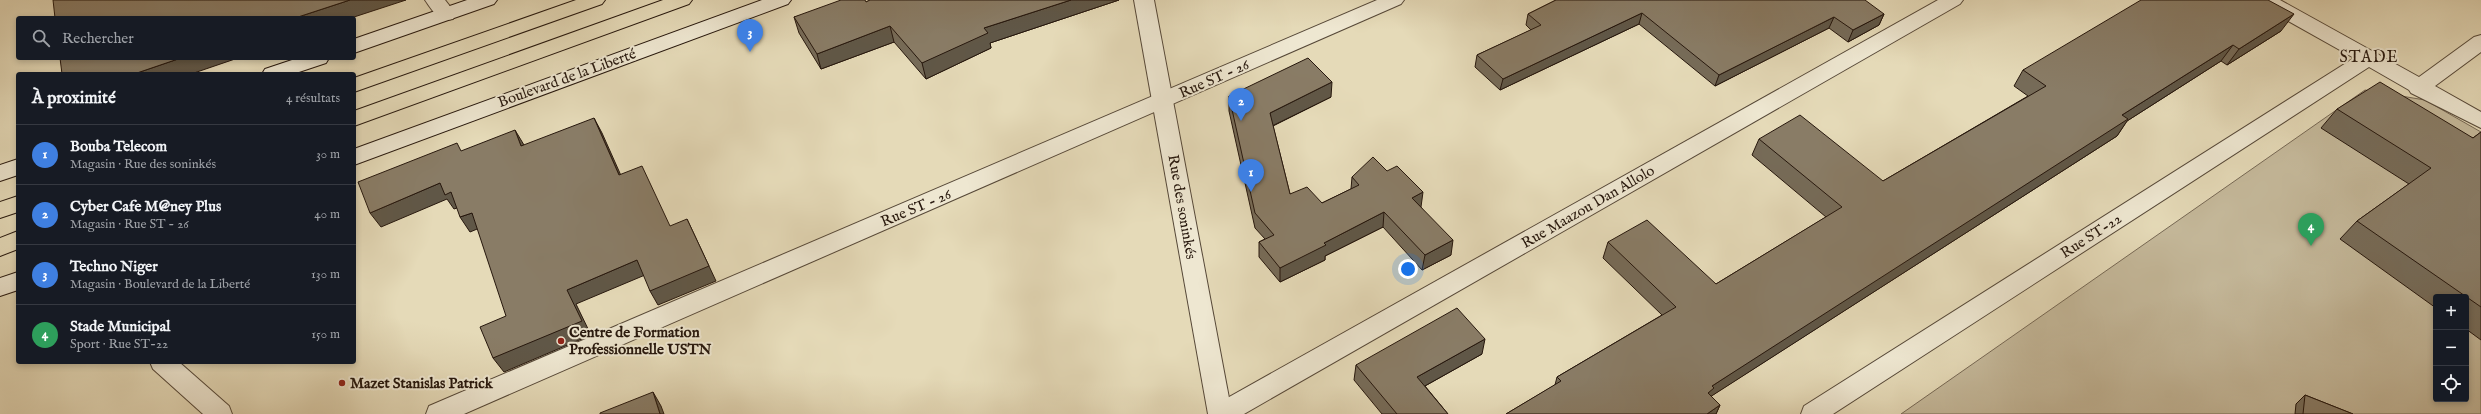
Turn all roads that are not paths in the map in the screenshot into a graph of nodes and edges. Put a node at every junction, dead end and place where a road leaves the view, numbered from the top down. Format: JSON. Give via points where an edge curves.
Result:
{"nodes":[{"id":1,"x":487,"y":0,"type":"edge"},
{"id":2,"x":595,"y":0,"type":"edge"},
{"id":3,"x":682,"y":0,"type":"edge"},
{"id":4,"x":781,"y":0,"type":"edge"},
{"id":5,"x":1144,"y":0,"type":"edge"},
{"id":6,"x":1394,"y":0,"type":"edge"},
{"id":7,"x":1953,"y":0,"type":"edge"},
{"id":8,"x":2265,"y":0,"type":"edge"},
{"id":9,"x":440,"y":7,"type":"edge"},
{"id":10,"x":2481,"y":42,"type":"edge"},
{"id":11,"x":356,"y":45,"type":"edge"},
{"id":12,"x":2369,"y":58,"type":"junction"},
{"id":13,"x":313,"y":60,"type":"edge"},
{"id":14,"x":278,"y":72,"type":"edge"},
{"id":15,"x":356,"y":84,"type":"edge"},
{"id":16,"x":2418,"y":88,"type":"junction"},
{"id":17,"x":1163,"y":101,"type":"junction"},
{"id":18,"x":356,"y":118,"type":"edge"},
{"id":19,"x":2481,"y":121,"type":"edge"},
{"id":20,"x":356,"y":156,"type":"edge"},
{"id":21,"x":16,"y":168,"type":"edge"},
{"id":22,"x":0,"y":174,"type":"edge"},
{"id":23,"x":16,"y":205,"type":"edge"},
{"id":24,"x":0,"y":210,"type":"edge"},
{"id":25,"x":16,"y":241,"type":"edge"},
{"id":26,"x":0,"y":247,"type":"edge"},
{"id":27,"x":16,"y":281,"type":"edge"},
{"id":28,"x":0,"y":287,"type":"edge"},
{"id":29,"x":164,"y":364,"type":"edge"},
{"id":30,"x":220,"y":414,"type":"edge"},
{"id":31,"x":438,"y":414,"type":"edge"},
{"id":32,"x":1221,"y":414,"type":"edge"},
{"id":33,"x":1813,"y":414,"type":"edge"}],
"edges":[{"from":1,"to":9,"type":"street"},
{"from":2,"to":15,"type":"highway"},
{"from":3,"to":18,"type":"highway"},
{"from":4,"to":20,"type":"street","name":"Boulevard de la Liberté"},
{"from":5,"to":17,"type":"street","name":"Rue des soninkés"},
{"from":6,"to":17,"type":"street","name":"Rue ST - 26"},
{"from":7,"to":32,"type":"street","name":"Rue Maazou Dan Allolo"},
{"from":8,"to":12,"type":"street"},
{"from":9,"to":11,"type":"street"},
{"from":10,"to":16,"type":"street"},
{"from":12,"to":16,"type":"street"},
{"from":12,"to":33,"type":"street","name":"Rue ST-22"},
{"from":13,"to":14,"type":"street"},
{"from":16,"to":19,"type":"street"},
{"from":17,"to":31,"type":"street","name":"Rue ST - 26"},
{"from":17,"to":32,"type":"street","name":"Rue des soninkés"},
{"from":21,"to":22,"type":"street"},
{"from":23,"to":24,"type":"highway"},
{"from":25,"to":26,"type":"highway"},
{"from":27,"to":28,"type":"street"},
{"from":29,"to":30,"type":"street"}]}
